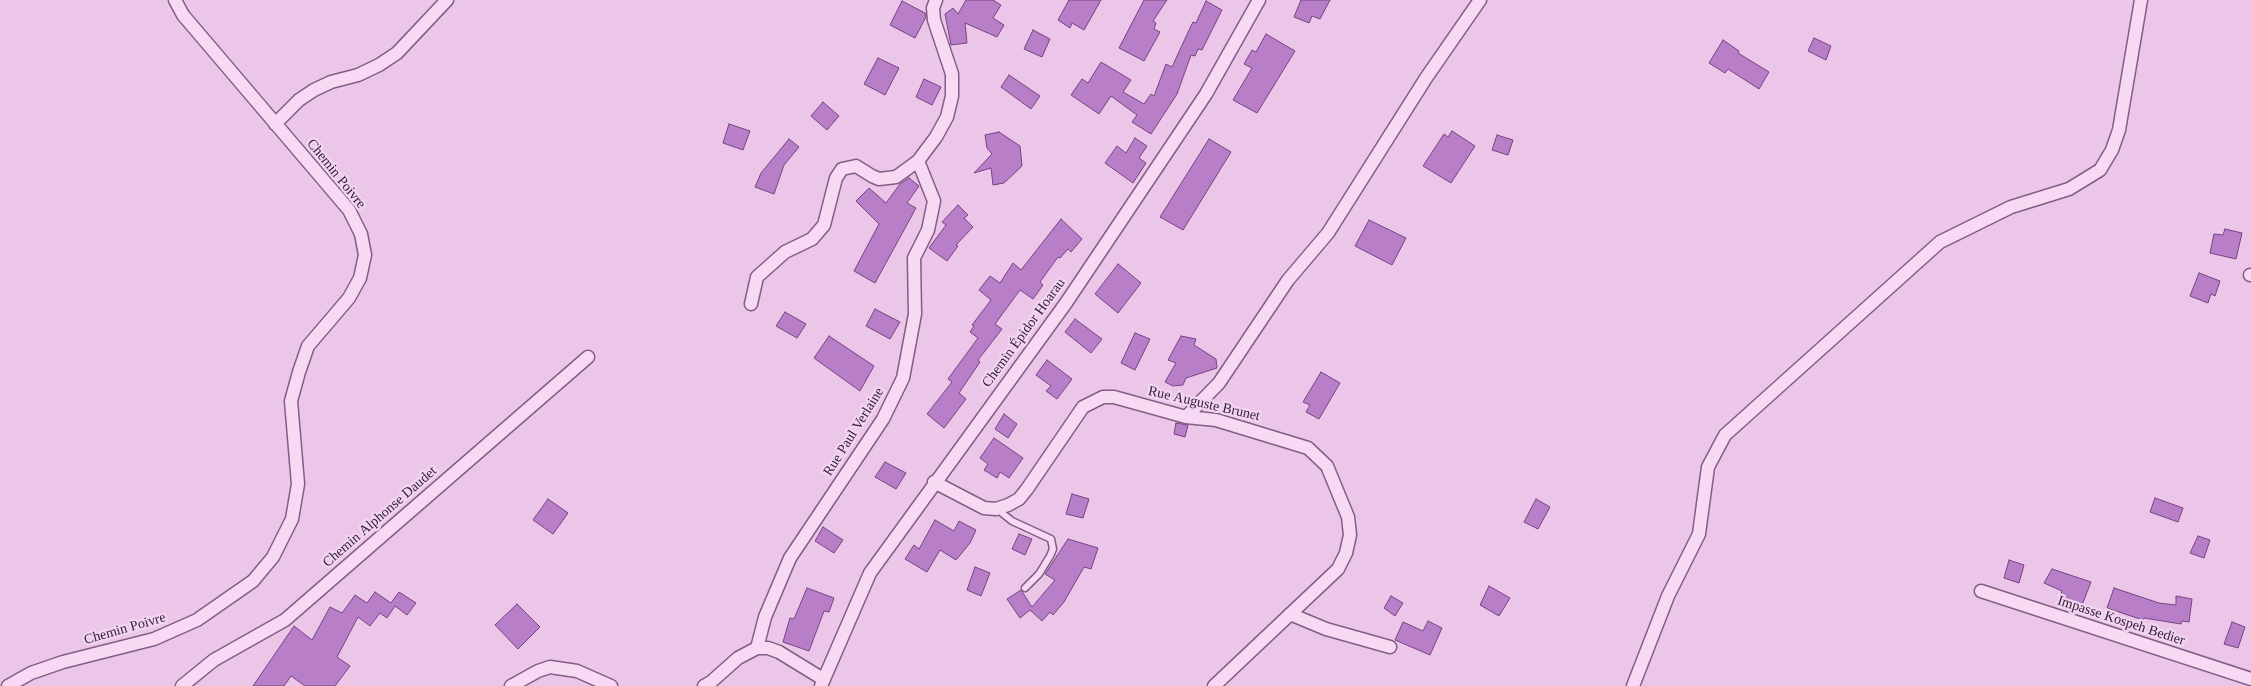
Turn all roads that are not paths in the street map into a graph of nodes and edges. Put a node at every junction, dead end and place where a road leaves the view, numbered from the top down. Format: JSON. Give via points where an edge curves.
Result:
{"nodes":[{"id":1,"x":175,"y":0,"type":"edge"},
{"id":2,"x":447,"y":0,"type":"edge"},
{"id":3,"x":936,"y":0,"type":"edge"},
{"id":4,"x":1259,"y":0,"type":"edge"},
{"id":5,"x":1480,"y":0,"type":"edge"},
{"id":6,"x":2141,"y":0,"type":"edge"},
{"id":7,"x":274,"y":124,"type":"junction"},
{"id":8,"x":918,"y":161,"type":"junction"},
{"id":9,"x":751,"y":304,"type":"dead end"},
{"id":10,"x":588,"y":357,"type":"dead end"},
{"id":11,"x":1186,"y":417,"type":"junction"},
{"id":12,"x":934,"y":482,"type":"junction"},
{"id":13,"x":996,"y":509,"type":"junction"},
{"id":14,"x":1025,"y":588,"type":"dead end"},
{"id":15,"x":1981,"y":591,"type":"dead end"},
{"id":16,"x":1290,"y":614,"type":"junction"},
{"id":17,"x":1390,"y":647,"type":"dead end"},
{"id":18,"x":757,"y":648,"type":"junction"},
{"id":19,"x":2251,"y":680,"type":"edge"},
{"id":20,"x":822,"y":683,"type":"edge"},
{"id":21,"x":8,"y":686,"type":"edge"},
{"id":22,"x":182,"y":686,"type":"edge"},
{"id":23,"x":511,"y":686,"type":"edge"},
{"id":24,"x":611,"y":686,"type":"edge"},
{"id":25,"x":704,"y":686,"type":"edge"},
{"id":26,"x":1214,"y":686,"type":"edge"},
{"id":27,"x":1633,"y":686,"type":"edge"}],
"edges":[{"from":1,"to":7,"type":"street","name":"Chemin Poivre"},
{"from":2,"to":7,"type":"street","via":[[391,57],[358,75],[314,90]]},
{"from":3,"to":8,"type":"street","via":[[934,20],[952,74],[952,96],[947,117]]},
{"from":4,"to":12,"type":"street","name":"Chemin Épidor Hoarau","via":[[1206,94],[1066,303]]},
{"from":5,"to":11,"type":"street","via":[[1328,232],[1288,280],[1219,384]]},
{"from":6,"to":27,"type":"street","via":[[2118,130],[2112,150],[2100,170],[2069,189],[2011,208],[1940,242],[1725,435],[1708,467],[1699,534],[1668,596]]},
{"from":7,"to":21,"type":"street","name":"Chemin Poivre","via":[[349,210],[361,234],[365,255],[360,278],[349,298],[308,346],[299,372],[291,401],[298,484],[292,519],[273,557],[253,581],[197,620],[154,639],[31,673]]},
{"from":8,"to":9,"type":"street","via":[[888,180],[872,176],[856,166],[842,169],[836,178],[824,225],[812,239],[785,252],[757,277]]},
{"from":8,"to":18,"type":"street","name":"Rue Paul Verlaine","via":[[934,201],[928,230],[914,258],[914,314],[903,378],[883,419],[790,558]]},
{"from":10,"to":22,"type":"street","name":"Chemin Alphonse Daudet","via":[[285,620],[214,660]]},
{"from":11,"to":13,"type":"street","name":"Rue Auguste Brunet","via":[[1114,397],[1092,401],[1076,416],[1019,499]]},
{"from":11,"to":16,"type":"street","name":"Rue Auguste Brunet","via":[[1216,420],[1308,448],[1327,466],[1348,517],[1350,535],[1346,553],[1338,569]]},
{"from":12,"to":13,"type":"street","via":[[973,504]]},
{"from":12,"to":20,"type":"street","name":"Chemin Épidor Hoarau","via":[[870,573]]},
{"from":13,"to":14,"type":"lane","via":[[1012,521],[1051,539],[1053,549],[1050,556]]},
{"from":15,"to":19,"type":"street","name":"Impasse Kospeh Bedier"},
{"from":16,"to":17,"type":"street","via":[[1326,629]]},
{"from":16,"to":26,"type":"street","name":"Rue Auguste Brunet"},
{"from":18,"to":20,"type":"street","via":[[779,652]]},
{"from":18,"to":25,"type":"street","via":[[738,658]]},
{"from":23,"to":24,"type":"street","via":[[538,670],[550,667],[577,671]]}]}
